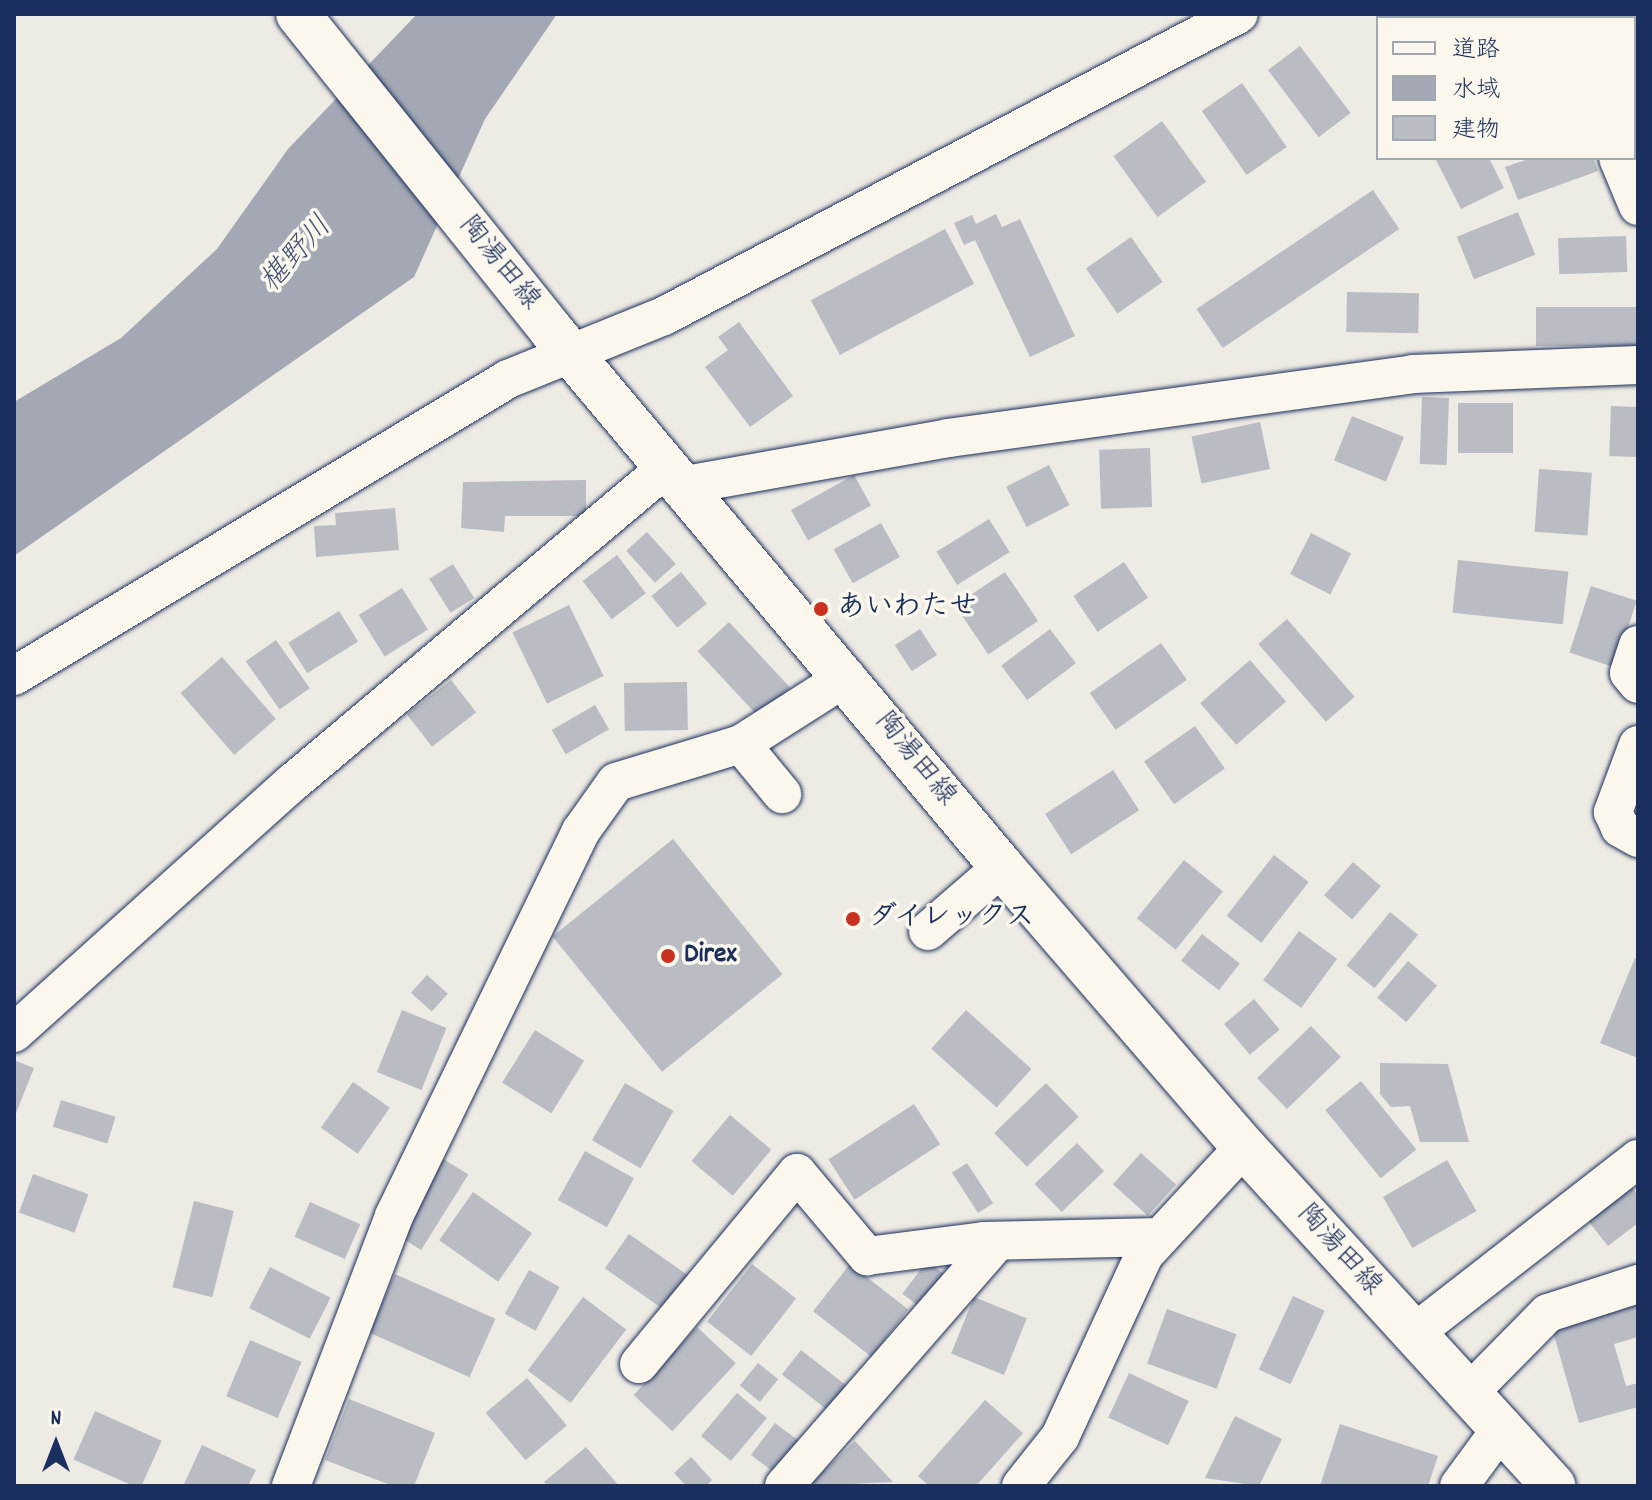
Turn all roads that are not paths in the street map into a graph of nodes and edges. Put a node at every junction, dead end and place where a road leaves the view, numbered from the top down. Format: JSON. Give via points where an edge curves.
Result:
{"nodes":[{"id":1,"x":298,"y":14,"type":"edge"},
{"id":2,"x":1239,"y":14,"type":"edge"},
{"id":3,"x":1619,"y":160,"type":"edge"},
{"id":4,"x":1638,"y":206,"type":"edge"},
{"id":5,"x":561,"y":341,"type":"junction"},
{"id":6,"x":1638,"y":365,"type":"edge"},
{"id":7,"x":676,"y":476,"type":"junction"},
{"id":8,"x":1638,"y":645,"type":"edge"},
{"id":9,"x":14,"y":676,"type":"edge"},
{"id":10,"x":846,"y":677,"type":"junction"},
{"id":11,"x":1638,"y":684,"type":"edge"},
{"id":12,"x":741,"y":744,"type":"junction"},
{"id":13,"x":1638,"y":745,"type":"edge"},
{"id":14,"x":782,"y":794,"type":"dead end"},
{"id":15,"x":1638,"y":838,"type":"edge"},
{"id":16,"x":1002,"y":867,"type":"junction"},
{"id":17,"x":928,"y":931,"type":"dead end"},
{"id":18,"x":14,"y":1033,"type":"edge"},
{"id":19,"x":1244,"y":1147,"type":"junction"},
{"id":20,"x":1638,"y":1159,"type":"edge"},
{"id":21,"x":1160,"y":1237,"type":"junction"},
{"id":22,"x":998,"y":1241,"type":"junction"},
{"id":23,"x":1638,"y":1284,"type":"edge"},
{"id":24,"x":1413,"y":1334,"type":"junction"},
{"id":25,"x":639,"y":1364,"type":"dead end"},
{"id":26,"x":1470,"y":1392,"type":"junction"},
{"id":27,"x":1503,"y":1426,"type":"junction"},
{"id":28,"x":291,"y":1486,"type":"edge"},
{"id":29,"x":784,"y":1486,"type":"edge"},
{"id":30,"x":1021,"y":1486,"type":"edge"},
{"id":31,"x":1459,"y":1486,"type":"edge"},
{"id":32,"x":1554,"y":1486,"type":"edge"}],
"edges":[{"from":1,"to":5,"type":"main road","name":"陶湯田線"},
{"from":2,"to":5,"type":"street","via":[[664,316]]},
{"from":3,"to":4,"type":"street"},
{"from":5,"to":7,"type":"main road","name":"陶湯田線"},
{"from":5,"to":9,"type":"street"},
{"from":6,"to":7,"type":"street","via":[[1413,374]]},
{"from":7,"to":10,"type":"main road","name":"陶湯田線"},
{"from":7,"to":18,"type":"street","via":[[268,803]]},
{"from":8,"to":11,"type":"street","via":[[1629,673]]},
{"from":10,"to":12,"type":"street"},
{"from":10,"to":16,"type":"main road","name":"陶湯田線"},
{"from":12,"to":14,"type":"street"},
{"from":12,"to":28,"type":"street","via":[[616,782],[581,831],[394,1216]]},
{"from":13,"to":15,"type":"street","via":[[1613,812],[1620,828]]},
{"from":16,"to":17,"type":"street"},
{"from":16,"to":19,"type":"main road","name":"陶湯田線"},
{"from":19,"to":21,"type":"street"},
{"from":19,"to":24,"type":"main road","name":"陶湯田線"},
{"from":20,"to":24,"type":"street"},
{"from":21,"to":22,"type":"street"},
{"from":21,"to":30,"type":"street","via":[[1144,1255],[1060,1437]]},
{"from":22,"to":25,"type":"street","via":[[867,1256],[797,1173]]},
{"from":22,"to":29,"type":"street"},
{"from":23,"to":26,"type":"street","via":[[1548,1313]]},
{"from":24,"to":26,"type":"main road","name":"陶湯田線"},
{"from":26,"to":27,"type":"main road","name":"陶湯田線"},
{"from":27,"to":31,"type":"street"},
{"from":27,"to":32,"type":"main road","name":"陶湯田線"}]}
